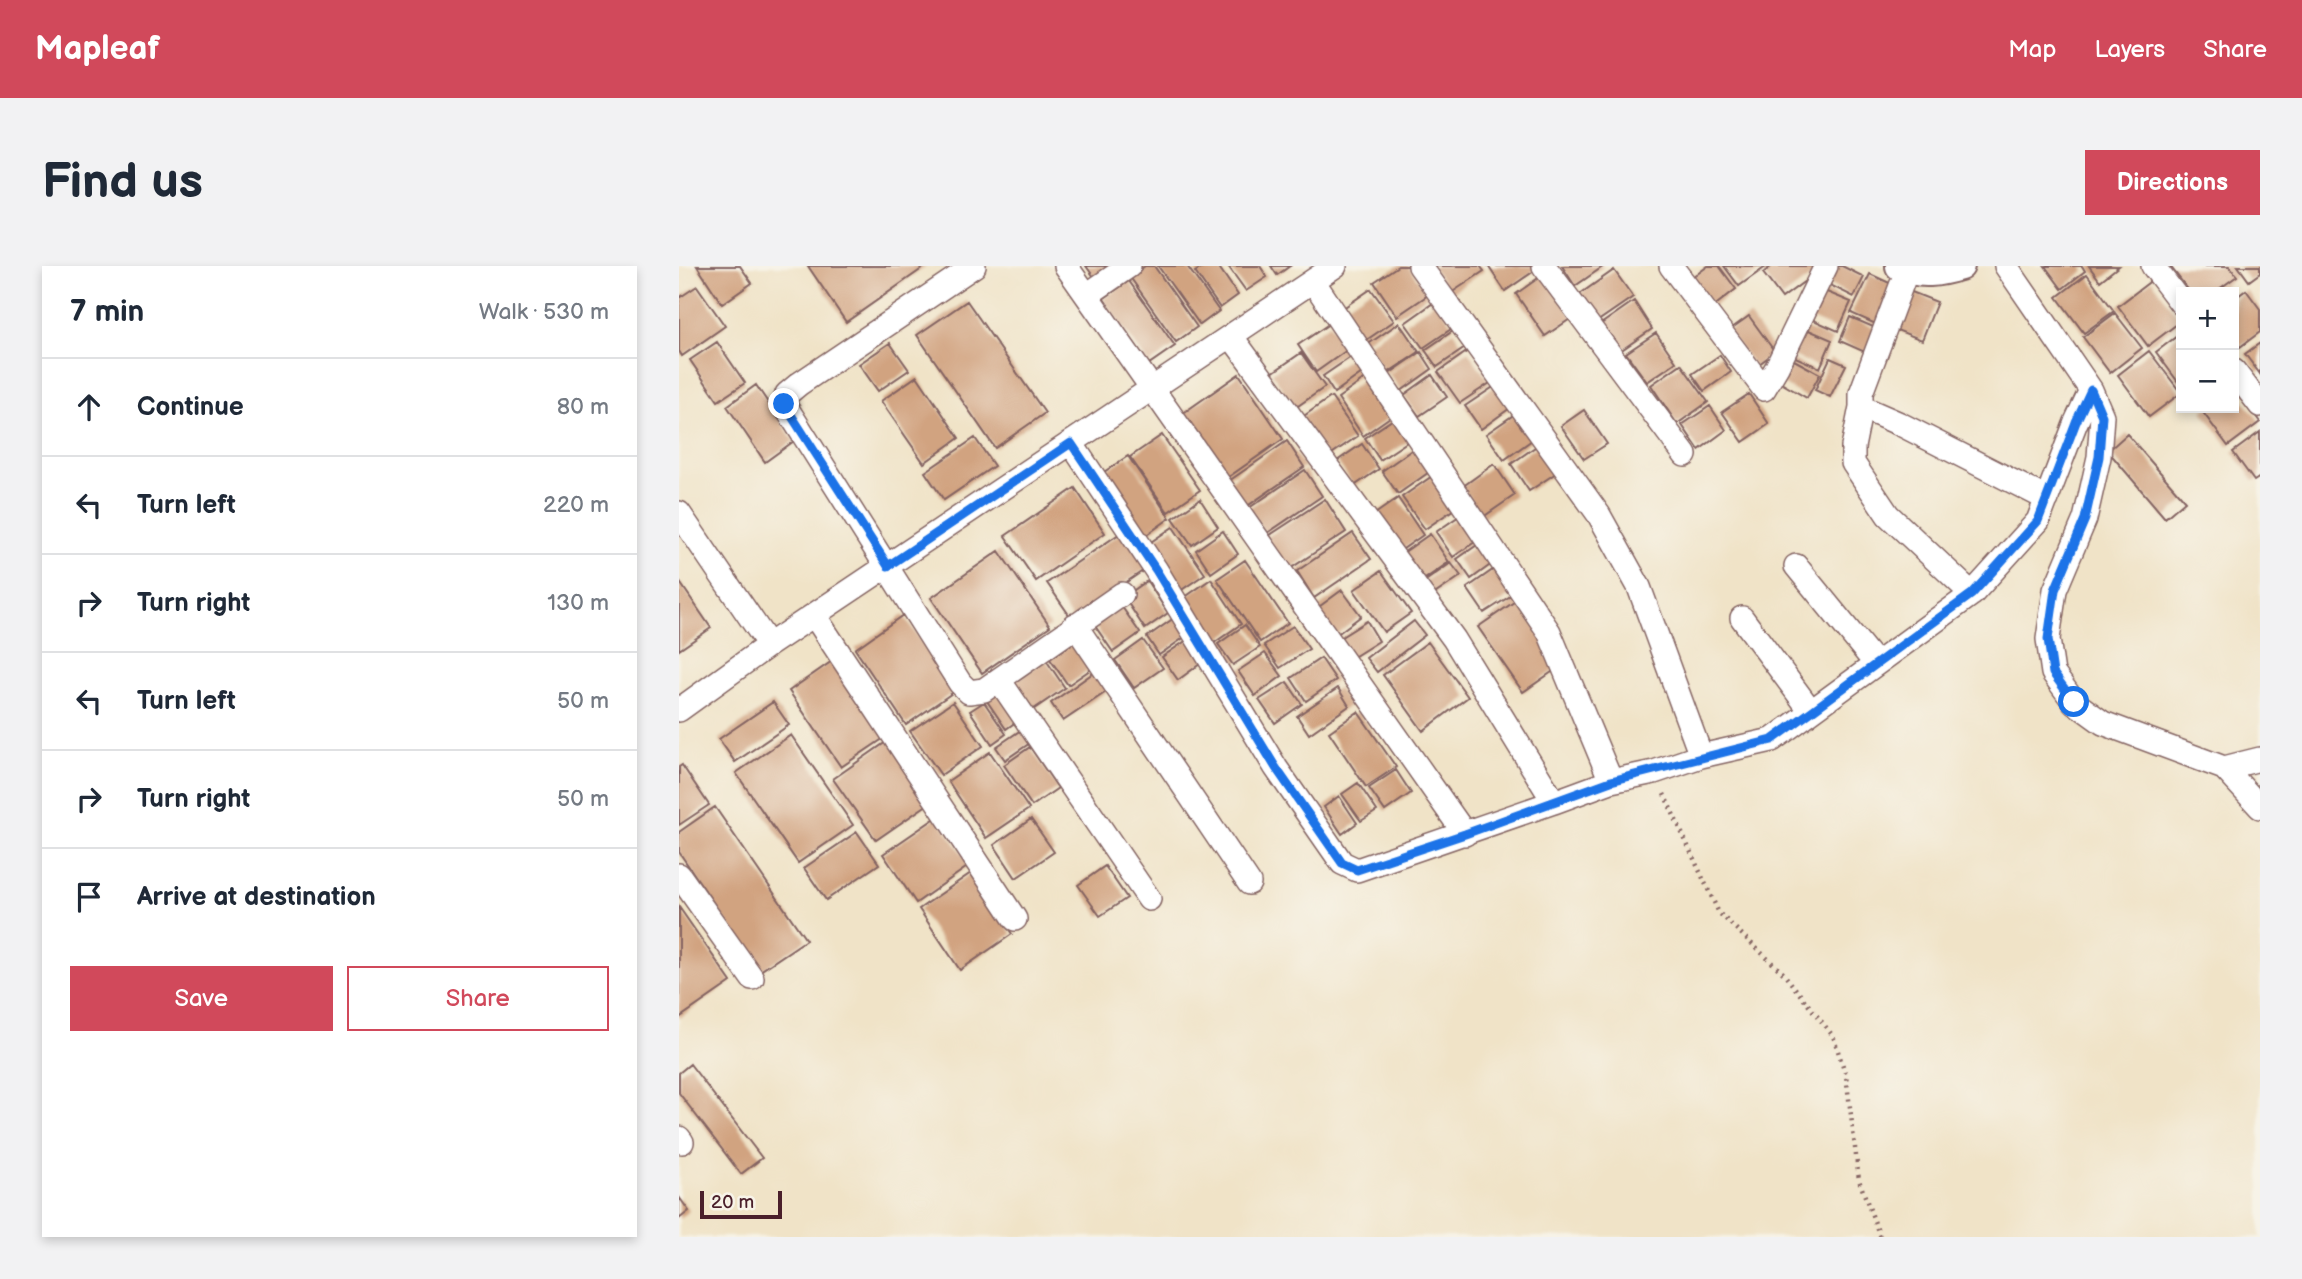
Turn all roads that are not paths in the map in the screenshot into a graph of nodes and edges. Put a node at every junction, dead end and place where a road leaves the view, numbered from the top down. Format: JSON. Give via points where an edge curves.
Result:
{"nodes":[{"id":1,"x":974,"y":266,"type":"edge"},
{"id":2,"x":1066,"y":266,"type":"edge"},
{"id":3,"x":1129,"y":266,"type":"edge"},
{"id":4,"x":1335,"y":266,"type":"edge"},
{"id":5,"x":1420,"y":266,"type":"edge"},
{"id":6,"x":1544,"y":266,"type":"edge"},
{"id":7,"x":1671,"y":266,"type":"edge"},
{"id":8,"x":1826,"y":266,"type":"edge"},
{"id":9,"x":1960,"y":266,"type":"edge"},
{"id":10,"x":2006,"y":266,"type":"edge"},
{"id":11,"x":2153,"y":266,"type":"edge"},
{"id":12,"x":1904,"y":268,"type":"edge"},
{"id":13,"x":1313,"y":281,"type":"junction"},
{"id":14,"x":1087,"y":295,"type":"junction"},
{"id":15,"x":2176,"y":296,"type":"edge"},
{"id":16,"x":1231,"y":336,"type":"junction"},
{"id":17,"x":2239,"y":378,"type":"edge"},
{"id":18,"x":1153,"y":388,"type":"junction"},
{"id":19,"x":2091,"y":390,"type":"junction"},
{"id":20,"x":2260,"y":405,"type":"edge"},
{"id":21,"x":1861,"y":407,"type":"junction"},
{"id":22,"x":1071,"y":443,"type":"junction"},
{"id":23,"x":1685,"y":455,"type":"dead end"},
{"id":24,"x":2047,"y":499,"type":"junction"},
{"id":25,"x":679,"y":513,"type":"edge"},
{"id":26,"x":888,"y":566,"type":"junction"},
{"id":27,"x":1796,"y":566,"type":"dead end"},
{"id":28,"x":1122,"y":594,"type":"dead end"},
{"id":29,"x":1972,"y":594,"type":"junction"},
{"id":30,"x":814,"y":615,"type":"junction"},
{"id":31,"x":1742,"y":618,"type":"dead end"},
{"id":32,"x":1075,"y":625,"type":"junction"},
{"id":33,"x":769,"y":645,"type":"junction"},
{"id":34,"x":1876,"y":664,"type":"junction"},
{"id":35,"x":999,"y":680,"type":"junction"},
{"id":36,"x":679,"y":710,"type":"edge"},
{"id":37,"x":1811,"y":711,"type":"junction"},
{"id":38,"x":1701,"y":756,"type":"junction"},
{"id":39,"x":2260,"y":759,"type":"edge"},
{"id":40,"x":2224,"y":768,"type":"junction"},
{"id":41,"x":1611,"y":781,"type":"junction"},
{"id":42,"x":1554,"y":802,"type":"junction"},
{"id":43,"x":2260,"y":807,"type":"edge"},
{"id":44,"x":1465,"y":834,"type":"junction"},
{"id":45,"x":679,"y":875,"type":"edge"},
{"id":46,"x":1249,"y":883,"type":"dead end"},
{"id":47,"x":1149,"y":899,"type":"dead end"},
{"id":48,"x":1015,"y":919,"type":"dead end"},
{"id":49,"x":752,"y":978,"type":"dead end"}],
"edges":[{"from":1,"to":26,"type":"street","via":[[787,394],[784,404]]},
{"from":2,"to":14,"type":"street"},
{"from":3,"to":14,"type":"street"},
{"from":4,"to":13,"type":"street"},
{"from":5,"to":38,"type":"street","via":[[1599,515],[1639,587]]},
{"from":6,"to":23,"type":"street"},
{"from":7,"to":8,"type":"street","via":[[1764,389]]},
{"from":9,"to":12,"type":"street","via":[[1936,273]]},
{"from":10,"to":19,"type":"street"},
{"from":11,"to":15,"type":"street"},
{"from":12,"to":21,"type":"street","via":[[1861,393]]},
{"from":13,"to":16,"type":"street"},
{"from":13,"to":41,"type":"street","via":[[1549,632]]},
{"from":14,"to":18,"type":"street"},
{"from":16,"to":18,"type":"street"},
{"from":16,"to":42,"type":"street","via":[[1454,639]]},
{"from":17,"to":20,"type":"street"},
{"from":18,"to":22,"type":"street"},
{"from":18,"to":44,"type":"street"},
{"from":19,"to":24,"type":"street"},
{"from":19,"to":40,"type":"street","via":[[2102,416],[2099,457],[2085,519],[2055,590],[2048,639],[2053,673],[2074,702],[2103,723]]},
{"from":21,"to":24,"type":"street"},
{"from":21,"to":29,"type":"street","via":[[1853,463],[1888,515]]},
{"from":22,"to":26,"type":"street"},
{"from":22,"to":44,"type":"street","via":[[1156,570],[1276,768],[1342,863],[1357,870]]},
{"from":24,"to":29,"type":"street","via":[[2038,521]]},
{"from":25,"to":33,"type":"street"},
{"from":26,"to":30,"type":"street"},
{"from":26,"to":35,"type":"street","via":[[960,683],[969,692],[984,690]]},
{"from":27,"to":34,"type":"street"},
{"from":28,"to":32,"type":"street"},
{"from":29,"to":34,"type":"street"},
{"from":30,"to":33,"type":"street"},
{"from":30,"to":48,"type":"street"},
{"from":31,"to":37,"type":"street"},
{"from":32,"to":35,"type":"street"},
{"from":32,"to":46,"type":"street"},
{"from":33,"to":36,"type":"street"},
{"from":34,"to":37,"type":"street"},
{"from":35,"to":47,"type":"street"},
{"from":37,"to":38,"type":"street","via":[[1772,740]]},
{"from":38,"to":41,"type":"street"},
{"from":39,"to":40,"type":"street"},
{"from":40,"to":43,"type":"street"},
{"from":41,"to":42,"type":"street"},
{"from":42,"to":44,"type":"street"},
{"from":45,"to":49,"type":"street"}]}
